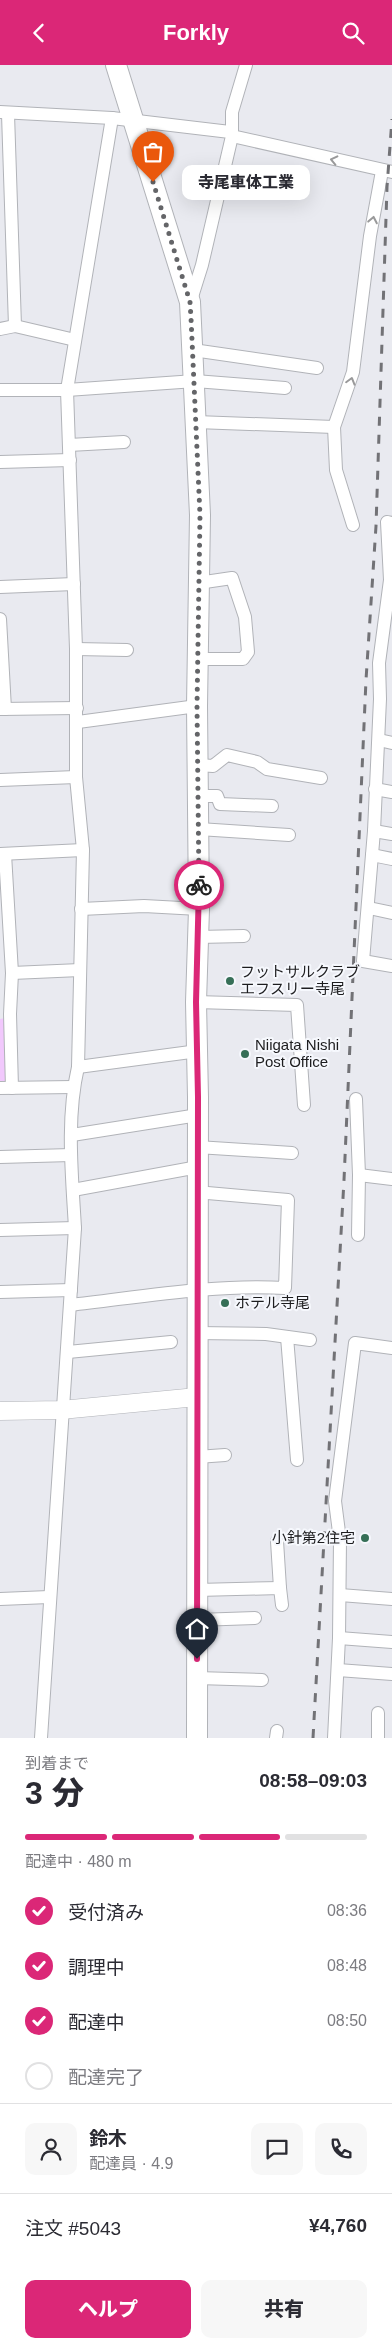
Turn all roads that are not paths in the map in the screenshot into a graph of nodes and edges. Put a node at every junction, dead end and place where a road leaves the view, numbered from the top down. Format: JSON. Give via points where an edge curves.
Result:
{"nodes":[{"id":1,"x":116,"y":65,"type":"edge"},
{"id":2,"x":246,"y":65,"type":"edge"},
{"id":3,"x":4,"y":113,"type":"edge"},
{"id":4,"x":112,"y":117,"type":"junction"},
{"id":5,"x":133,"y":120,"type":"junction"},
{"id":6,"x":231,"y":134,"type":"junction"},
{"id":7,"x":387,"y":172,"type":"edge"},
{"id":8,"x":190,"y":302,"type":"junction"},
{"id":9,"x":14,"y":326,"type":"junction"},
{"id":10,"x":0,"y":329,"type":"edge"},
{"id":11,"x":75,"y":340,"type":"junction"},
{"id":12,"x":193,"y":350,"type":"junction"},
{"id":13,"x":317,"y":368,"type":"dead end"},
{"id":14,"x":195,"y":381,"type":"junction"},
{"id":15,"x":285,"y":388,"type":"dead end"},
{"id":16,"x":0,"y":390,"type":"edge"},
{"id":17,"x":66,"y":390,"type":"junction"},
{"id":18,"x":196,"y":422,"type":"junction"},
{"id":19,"x":334,"y":427,"type":"junction"},
{"id":20,"x":124,"y":443,"type":"dead end"},
{"id":21,"x":69,"y":445,"type":"junction"},
{"id":22,"x":70,"y":460,"type":"junction"},
{"id":23,"x":0,"y":461,"type":"edge"},
{"id":24,"x":392,"y":523,"type":"edge"},
{"id":25,"x":353,"y":525,"type":"dead end"},
{"id":26,"x":391,"y":580,"type":"edge"},
{"id":27,"x":198,"y":583,"type":"junction"},
{"id":28,"x":74,"y":584,"type":"junction"},
{"id":29,"x":0,"y":587,"type":"edge"},
{"id":30,"x":0,"y":619,"type":"edge"},
{"id":31,"x":76,"y":649,"type":"junction"},
{"id":32,"x":127,"y":650,"type":"dead end"},
{"id":33,"x":198,"y":659,"type":"junction"},
{"id":34,"x":386,"y":700,"type":"edge"},
{"id":35,"x":197,"y":706,"type":"junction"},
{"id":36,"x":77,"y":708,"type":"junction"},
{"id":37,"x":2,"y":709,"type":"edge"},
{"id":38,"x":78,"y":722,"type":"junction"},
{"id":39,"x":379,"y":740,"type":"junction"},
{"id":40,"x":392,"y":743,"type":"edge"},
{"id":41,"x":198,"y":765,"type":"junction"},
{"id":42,"x":76,"y":777,"type":"junction"},
{"id":43,"x":320,"y":778,"type":"dead end"},
{"id":44,"x":0,"y":780,"type":"edge"},
{"id":45,"x":375,"y":789,"type":"junction"},
{"id":46,"x":392,"y":792,"type":"edge"},
{"id":47,"x":198,"y":796,"type":"junction"},
{"id":48,"x":272,"y":806,"type":"dead end"},
{"id":49,"x":199,"y":829,"type":"junction"},
{"id":50,"x":374,"y":831,"type":"junction"},
{"id":51,"x":392,"y":834,"type":"edge"},
{"id":52,"x":289,"y":835,"type":"dead end"},
{"id":53,"x":82,"y":850,"type":"junction"},
{"id":54,"x":3,"y":854,"type":"edge"},
{"id":55,"x":372,"y":855,"type":"junction"},
{"id":56,"x":392,"y":859,"type":"edge"},
{"id":57,"x":369,"y":908,"type":"junction"},
{"id":58,"x":81,"y":909,"type":"junction"},
{"id":59,"x":199,"y":909,"type":"junction"},
{"id":60,"x":392,"y":913,"type":"edge"},
{"id":61,"x":244,"y":936,"type":"dead end"},
{"id":62,"x":198,"y":937,"type":"junction"},
{"id":63,"x":390,"y":966,"type":"edge"},
{"id":64,"x":80,"y":971,"type":"junction"},
{"id":65,"x":12,"y":973,"type":"junction"},
{"id":66,"x":392,"y":979,"type":"edge"},
{"id":67,"x":196,"y":1002,"type":"junction"},
{"id":68,"x":198,"y":1051,"type":"junction"},
{"id":69,"x":78,"y":1067,"type":"junction"},
{"id":70,"x":73,"y":1087,"type":"junction"},
{"id":71,"x":6,"y":1088,"type":"edge"},
{"id":72,"x":356,"y":1099,"type":"dead end"},
{"id":73,"x":304,"y":1105,"type":"dead end"},
{"id":74,"x":198,"y":1115,"type":"junction"},
{"id":75,"x":72,"y":1135,"type":"junction"},
{"id":76,"x":197,"y":1147,"type":"junction"},
{"id":77,"x":292,"y":1153,"type":"dead end"},
{"id":78,"x":71,"y":1155,"type":"junction"},
{"id":79,"x":0,"y":1157,"type":"edge"},
{"id":80,"x":198,"y":1167,"type":"junction"},
{"id":81,"x":359,"y":1175,"type":"junction"},
{"id":82,"x":392,"y":1179,"type":"edge"},
{"id":83,"x":73,"y":1190,"type":"junction"},
{"id":84,"x":196,"y":1192,"type":"junction"},
{"id":85,"x":74,"y":1228,"type":"junction"},
{"id":86,"x":0,"y":1231,"type":"edge"},
{"id":87,"x":358,"y":1235,"type":"dead end"},
{"id":88,"x":71,"y":1290,"type":"junction"},
{"id":89,"x":196,"y":1291,"type":"junction"},
{"id":90,"x":0,"y":1292,"type":"edge"},
{"id":91,"x":70,"y":1305,"type":"junction"},
{"id":92,"x":196,"y":1333,"type":"junction"},
{"id":93,"x":287,"y":1337,"type":"junction"},
{"id":94,"x":310,"y":1340,"type":"dead end"},
{"id":95,"x":171,"y":1342,"type":"dead end"},
{"id":96,"x":392,"y":1348,"type":"edge"},
{"id":97,"x":68,"y":1352,"type":"junction"},
{"id":98,"x":196,"y":1397,"type":"junction"},
{"id":99,"x":61,"y":1409,"type":"junction"},
{"id":100,"x":0,"y":1411,"type":"edge"},
{"id":101,"x":225,"y":1455,"type":"dead end"},
{"id":102,"x":197,"y":1457,"type":"junction"},
{"id":103,"x":297,"y":1460,"type":"dead end"},
{"id":104,"x":277,"y":1541,"type":"dead end"},
{"id":105,"x":280,"y":1588,"type":"junction"},
{"id":106,"x":197,"y":1589,"type":"junction"},
{"id":107,"x":340,"y":1595,"type":"junction"},
{"id":108,"x":48,"y":1597,"type":"junction"},
{"id":109,"x":0,"y":1599,"type":"edge"},
{"id":110,"x":392,"y":1599,"type":"edge"},
{"id":111,"x":282,"y":1605,"type":"dead end"},
{"id":112,"x":255,"y":1617,"type":"dead end"},
{"id":113,"x":197,"y":1620,"type":"junction"},
{"id":114,"x":339,"y":1639,"type":"junction"},
{"id":115,"x":392,"y":1641,"type":"edge"},
{"id":116,"x":338,"y":1670,"type":"junction"},
{"id":117,"x":392,"y":1674,"type":"edge"},
{"id":118,"x":197,"y":1678,"type":"junction"},
{"id":119,"x":262,"y":1680,"type":"dead end"},
{"id":120,"x":378,"y":1713,"type":"dead end"},
{"id":121,"x":41,"y":1738,"type":"edge"},
{"id":122,"x":196,"y":1738,"type":"edge"},
{"id":123,"x":334,"y":1738,"type":"edge"},
{"id":124,"x":378,"y":1738,"type":"edge"}],
"edges":[{"from":1,"to":5,"type":"main road"},
{"from":2,"to":6,"type":"street","via":[[232,112]]},
{"from":3,"to":4,"type":"street"},
{"from":3,"to":9,"type":"street"},
{"from":4,"to":5,"type":"street"},
{"from":4,"to":11,"type":"street"},
{"from":5,"to":6,"type":"street"},
{"from":5,"to":8,"type":"main road"},
{"from":7,"to":6,"type":"street","one_way":true},
{"from":6,"to":8,"type":"street","via":[[202,265]]},
{"from":19,"to":7,"type":"street","one_way":true,"via":[[353,372],[370,236]]},
{"from":8,"to":12,"type":"main road"},
{"from":9,"to":10,"type":"street"},
{"from":9,"to":11,"type":"street"},
{"from":11,"to":17,"type":"street"},
{"from":12,"to":13,"type":"street"},
{"from":12,"to":14,"type":"main road"},
{"from":14,"to":15,"type":"street"},
{"from":14,"to":17,"type":"street"},
{"from":14,"to":18,"type":"main road"},
{"from":16,"to":17,"type":"street"},
{"from":17,"to":21,"type":"street"},
{"from":18,"to":19,"type":"street"},
{"from":18,"to":27,"type":"main road","via":[[200,515]]},
{"from":19,"to":25,"type":"street","via":[[336,470]]},
{"from":20,"to":21,"type":"street"},
{"from":21,"to":22,"type":"street"},
{"from":22,"to":23,"type":"street"},
{"from":22,"to":28,"type":"street"},
{"from":24,"to":26,"type":"street","via":[[387,522]]},
{"from":26,"to":34,"type":"street","via":[[379,663]]},
{"from":27,"to":33,"type":"main road"},
{"from":27,"to":33,"type":"street","via":[[232,578],[245,617],[248,653],[243,659]]},
{"from":28,"to":29,"type":"street"},
{"from":28,"to":31,"type":"street"},
{"from":30,"to":37,"type":"street"},
{"from":31,"to":32,"type":"street"},
{"from":31,"to":36,"type":"street"},
{"from":33,"to":35,"type":"main road"},
{"from":34,"to":39,"type":"street"},
{"from":35,"to":38,"type":"street"},
{"from":35,"to":41,"type":"main road"},
{"from":36,"to":37,"type":"street"},
{"from":36,"to":38,"type":"street"},
{"from":38,"to":42,"type":"street"},
{"from":39,"to":40,"type":"street"},
{"from":39,"to":45,"type":"street"},
{"from":41,"to":43,"type":"street","via":[[213,766],[227,755],[257,762],[267,769]]},
{"from":41,"to":47,"type":"main road"},
{"from":42,"to":44,"type":"street"},
{"from":42,"to":53,"type":"street"},
{"from":45,"to":46,"type":"street"},
{"from":45,"to":50,"type":"street"},
{"from":47,"to":48,"type":"street","via":[[217,796],[220,804]]},
{"from":47,"to":49,"type":"main road"},
{"from":49,"to":52,"type":"street"},
{"from":49,"to":59,"type":"main road"},
{"from":50,"to":51,"type":"street"},
{"from":50,"to":55,"type":"street"},
{"from":53,"to":54,"type":"street"},
{"from":53,"to":58,"type":"street"},
{"from":54,"to":65,"type":"street"},
{"from":55,"to":56,"type":"street"},
{"from":55,"to":57,"type":"street"},
{"from":57,"to":60,"type":"street"},
{"from":57,"to":63,"type":"street","via":[[363,961]]},
{"from":58,"to":59,"type":"street","via":[[144,906]]},
{"from":58,"to":64,"type":"street"},
{"from":59,"to":62,"type":"main road"},
{"from":61,"to":62,"type":"street"},
{"from":62,"to":67,"type":"main road"},
{"from":63,"to":66,"type":"street"},
{"from":64,"to":65,"type":"street"},
{"from":64,"to":69,"type":"street"},
{"from":65,"to":71,"type":"street"},
{"from":67,"to":68,"type":"main road"},
{"from":67,"to":73,"type":"street","via":[[298,1005]]},
{"from":68,"to":69,"type":"street"},
{"from":68,"to":74,"type":"main road"},
{"from":69,"to":70,"type":"street"},
{"from":70,"to":71,"type":"street"},
{"from":70,"to":75,"type":"street"},
{"from":72,"to":81,"type":"street"},
{"from":74,"to":75,"type":"street"},
{"from":74,"to":76,"type":"main road"},
{"from":75,"to":78,"type":"street"},
{"from":76,"to":77,"type":"street"},
{"from":76,"to":80,"type":"main road"},
{"from":78,"to":79,"type":"street"},
{"from":78,"to":83,"type":"street"},
{"from":80,"to":83,"type":"street"},
{"from":80,"to":84,"type":"main road"},
{"from":81,"to":82,"type":"street"},
{"from":81,"to":87,"type":"street"},
{"from":83,"to":85,"type":"street"},
{"from":84,"to":89,"type":"main road"},
{"from":84,"to":89,"type":"street","via":[[288,1200],[285,1288],[255,1286]]},
{"from":85,"to":86,"type":"street"},
{"from":85,"to":88,"type":"street"},
{"from":88,"to":90,"type":"street"},
{"from":88,"to":91,"type":"street"},
{"from":89,"to":91,"type":"street"},
{"from":89,"to":92,"type":"main road"},
{"from":91,"to":97,"type":"street"},
{"from":92,"to":93,"type":"street"},
{"from":92,"to":98,"type":"main road"},
{"from":93,"to":94,"type":"street"},
{"from":93,"to":103,"type":"street"},
{"from":95,"to":97,"type":"street"},
{"from":96,"to":107,"type":"street","via":[[355,1343],[335,1501],[340,1540]]},
{"from":97,"to":99,"type":"street"},
{"from":98,"to":99,"type":"street"},
{"from":98,"to":102,"type":"main road"},
{"from":99,"to":100,"type":"street"},
{"from":99,"to":108,"type":"street"},
{"from":101,"to":102,"type":"street"},
{"from":102,"to":106,"type":"main road"},
{"from":104,"to":105,"type":"street"},
{"from":105,"to":106,"type":"street"},
{"from":105,"to":111,"type":"street"},
{"from":106,"to":113,"type":"main road"},
{"from":107,"to":110,"type":"street"},
{"from":107,"to":114,"type":"street"},
{"from":108,"to":109,"type":"street"},
{"from":108,"to":121,"type":"street"},
{"from":112,"to":113,"type":"street"},
{"from":113,"to":118,"type":"main road"},
{"from":114,"to":115,"type":"street"},
{"from":114,"to":116,"type":"street"},
{"from":116,"to":117,"type":"street"},
{"from":116,"to":123,"type":"street"},
{"from":118,"to":119,"type":"street"},
{"from":118,"to":122,"type":"main road"},
{"from":120,"to":124,"type":"street"}]}
